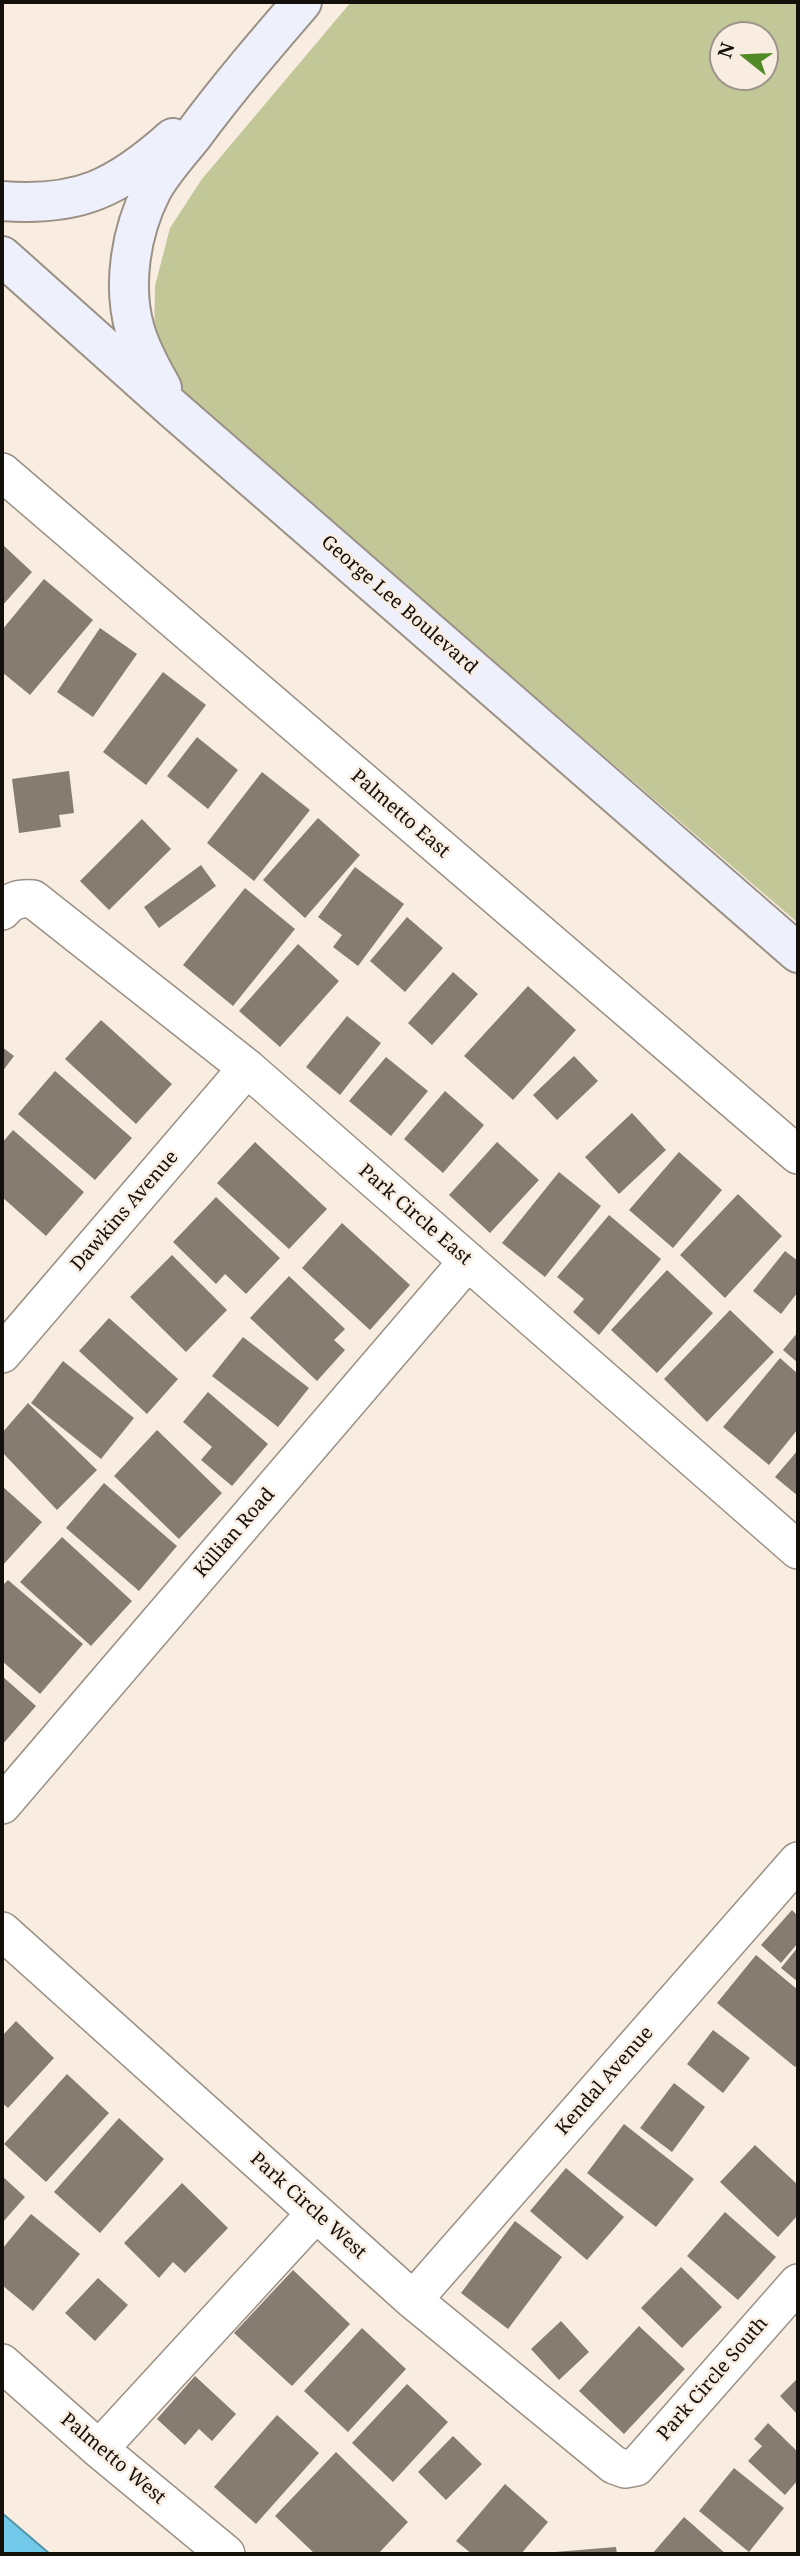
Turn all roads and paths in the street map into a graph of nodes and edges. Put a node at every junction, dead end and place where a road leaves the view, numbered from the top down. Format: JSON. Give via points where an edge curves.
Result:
{"nodes":[{"id":1,"x":302,"y":2,"type":"edge"},
{"id":2,"x":225,"y":92,"type":"junction"},
{"id":3,"x":2,"y":201,"type":"edge"},
{"id":4,"x":2,"y":256,"type":"edge"},
{"id":5,"x":172,"y":408,"type":"junction"},
{"id":6,"x":2,"y":472,"type":"edge"},
{"id":7,"x":11,"y":905,"type":"edge"},
{"id":8,"x":798,"y":953,"type":"edge"},
{"id":9,"x":247,"y":1068,"type":"junction"},
{"id":10,"x":798,"y":1155,"type":"edge"},
{"id":11,"x":468,"y":1261,"type":"junction"},
{"id":12,"x":2,"y":1354,"type":"edge"},
{"id":13,"x":798,"y":1550,"type":"edge"},
{"id":14,"x":2,"y":1805,"type":"edge"},
{"id":15,"x":798,"y":1861,"type":"edge"},
{"id":16,"x":2,"y":1931,"type":"edge"},
{"id":17,"x":316,"y":2214,"type":"junction"},
{"id":18,"x":798,"y":2283,"type":"edge"},
{"id":19,"x":413,"y":2300,"type":"junction"},
{"id":20,"x":2,"y":2363,"type":"edge"},
{"id":21,"x":99,"y":2449,"type":"junction"},
{"id":22,"x":625,"y":2469,"type":"joint"},
{"id":23,"x":226,"y":2554,"type":"edge"}],
"edges":[{"from":1,"to":2,"type":"main road"},
{"from":2,"to":3,"type":"main road","via":[[141,166],[107,186],[72,199]]},
{"from":2,"to":5,"type":"main road","via":[[153,189],[137,228],[130,265],[129,300],[135,331]]},
{"from":4,"to":5,"type":"main road","name":"George Lee Boulevard"},
{"from":5,"to":8,"type":"main road","name":"George Lee Boulevard"},
{"from":6,"to":10,"type":"street","name":"Palmetto East"},
{"from":7,"to":9,"type":"street","name":"Park Circle East","via":[[33,899]]},
{"from":9,"to":11,"type":"street","name":"Park Circle East"},
{"from":9,"to":12,"type":"street","name":"Dawkins Avenue"},
{"from":11,"to":13,"type":"street","name":"Park Circle East"},
{"from":11,"to":14,"type":"street","name":"Killian Road"},
{"from":15,"to":19,"type":"street","name":"Kendal Avenue"},
{"from":16,"to":17,"type":"street","name":"Park Circle West"},
{"from":17,"to":19,"type":"street","name":"Park Circle West"},
{"from":17,"to":21,"type":"street"},
{"from":18,"to":22,"type":"street","name":"Park Circle South","via":[[636,2467]]},
{"from":19,"to":22,"type":"street","name":"Park Circle West","via":[[614,2465]]},
{"from":20,"to":21,"type":"street","name":"Palmetto West"},
{"from":21,"to":23,"type":"street","name":"Palmetto West"}]}
